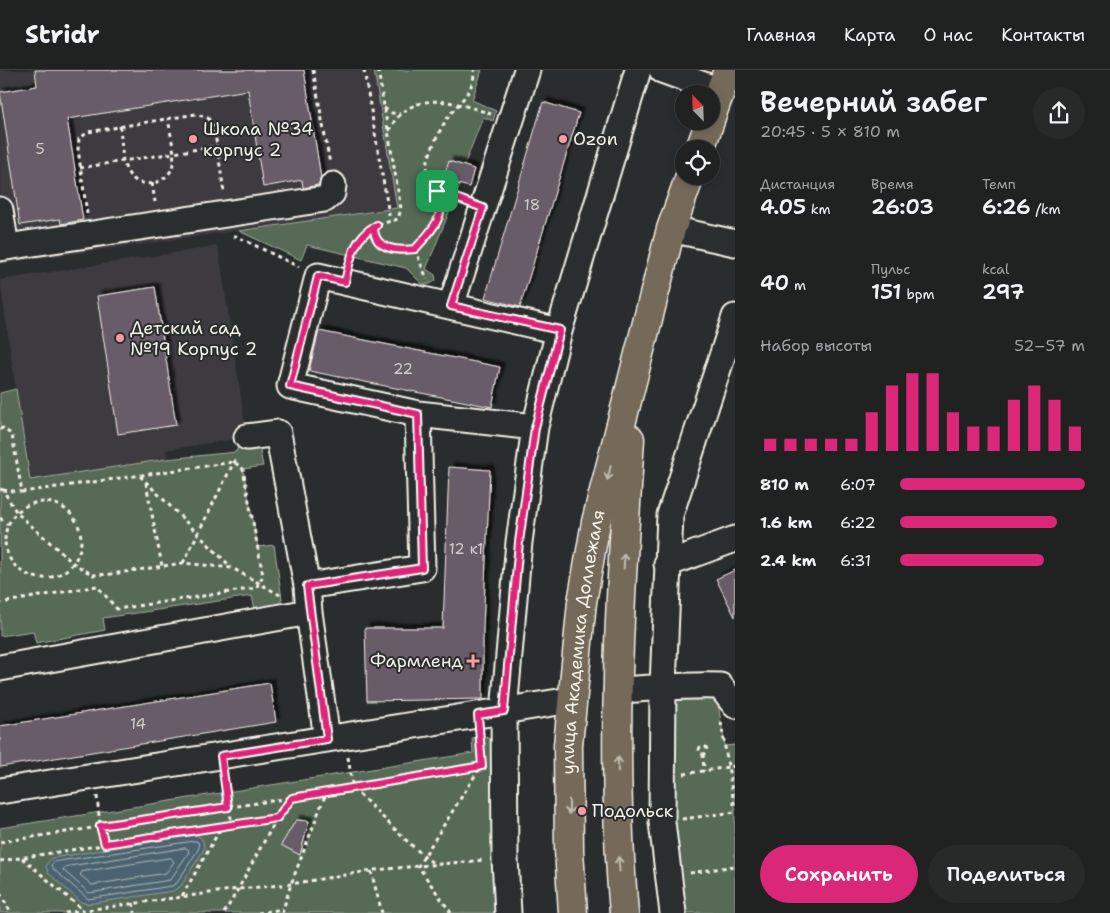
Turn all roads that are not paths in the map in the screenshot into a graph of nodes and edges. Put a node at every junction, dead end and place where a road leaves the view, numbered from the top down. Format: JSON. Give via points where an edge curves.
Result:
{"nodes":[{"id":1,"x":528,"y":70,"type":"edge"},
{"id":2,"x":638,"y":70,"type":"edge"},
{"id":3,"x":662,"y":70,"type":"edge"},
{"id":4,"x":724,"y":80,"type":"edge"},
{"id":5,"x":333,"y":184,"type":"road end"},
{"id":6,"x":687,"y":185,"type":"edge"},
{"id":7,"x":0,"y":210,"type":"edge"},
{"id":8,"x":672,"y":229,"type":"junction"},
{"id":9,"x":735,"y":243,"type":"edge"},
{"id":10,"x":3,"y":248,"type":"edge"},
{"id":11,"x":451,"y":306,"type":"junction"},
{"id":12,"x":735,"y":317,"type":"edge"},
{"id":13,"x":560,"y":330,"type":"junction"},
{"id":14,"x":634,"y":375,"type":"junction"},
{"id":15,"x":418,"y":414,"type":"junction"},
{"id":16,"x":535,"y":428,"type":"junction"},
{"id":17,"x":247,"y":438,"type":"dead end"},
{"id":18,"x":735,"y":539,"type":"edge"},
{"id":19,"x":667,"y":564,"type":"junction"},
{"id":20,"x":307,"y":586,"type":"junction"},
{"id":21,"x":582,"y":602,"type":"junction"},
{"id":22,"x":622,"y":602,"type":"junction"},
{"id":23,"x":309,"y":612,"type":"junction"},
{"id":24,"x":0,"y":668,"type":"edge"},
{"id":25,"x":663,"y":686,"type":"junction"},
{"id":26,"x":618,"y":690,"type":"junction"},
{"id":27,"x":572,"y":700,"type":"junction"},
{"id":28,"x":735,"y":705,"type":"edge"},
{"id":29,"x":504,"y":711,"type":"junction"},
{"id":30,"x":336,"y":738,"type":"junction"},
{"id":31,"x":0,"y":790,"type":"edge"},
{"id":32,"x":508,"y":913,"type":"edge"},
{"id":33,"x":573,"y":913,"type":"edge"},
{"id":34,"x":624,"y":913,"type":"edge"},
{"id":35,"x":673,"y":913,"type":"edge"}],
"edges":[{"from":1,"to":11,"type":"street"},
{"from":2,"to":13,"type":"street"},
{"from":3,"to":4,"type":"street"},
{"from":5,"to":10,"type":"street","via":[[332,193],[325,199],[227,225],[90,234]]},
{"from":6,"to":8,"type":"main road","name":"улица Академика Доллежаля"},
{"from":7,"to":10,"type":"street"},
{"from":8,"to":9,"type":"street"},
{"from":8,"to":14,"type":"main road","name":"улица Академика Доллежаля"},
{"from":11,"to":13,"type":"street"},
{"from":11,"to":15,"type":"street","via":[[318,276],[290,386]]},
{"from":12,"to":19,"type":"street","via":[[670,515]]},
{"from":13,"to":16,"type":"street"},
{"from":14,"to":21,"type":"main road","name":"улица Академика Доллежаля","one_way":true,"via":[[596,522]]},
{"from":22,"to":14,"type":"main road","name":"улица Академика Доллежаля","one_way":true},
{"from":15,"to":16,"type":"street"},
{"from":15,"to":20,"type":"street","via":[[422,568]]},
{"from":16,"to":29,"type":"street","via":[[519,542]]},
{"from":17,"to":20,"type":"street","via":[[278,433]]},
{"from":18,"to":19,"type":"street"},
{"from":19,"to":25,"type":"street"},
{"from":20,"to":23,"type":"street"},
{"from":21,"to":22,"type":"main road","via":[[602,592]]},
{"from":21,"to":27,"type":"main road","name":"улица Академика Доллежаля"},
{"from":22,"to":26,"type":"main road","name":"улица Академика Доллежаля"},
{"from":23,"to":24,"type":"street"},
{"from":23,"to":30,"type":"street"},
{"from":25,"to":26,"type":"street"},
{"from":25,"to":28,"type":"street","via":[[720,686]]},
{"from":25,"to":35,"type":"street","via":[[662,822]]},
{"from":34,"to":26,"type":"main road","name":"улица Академика Доллежаля","one_way":true,"via":[[618,851]]},
{"from":27,"to":29,"type":"street"},
{"from":27,"to":33,"type":"main road","name":"улица Академика Доллежаля","one_way":true,"via":[[568,745]]},
{"from":29,"to":30,"type":"street"},
{"from":29,"to":32,"type":"street"},
{"from":30,"to":31,"type":"street"}]}
